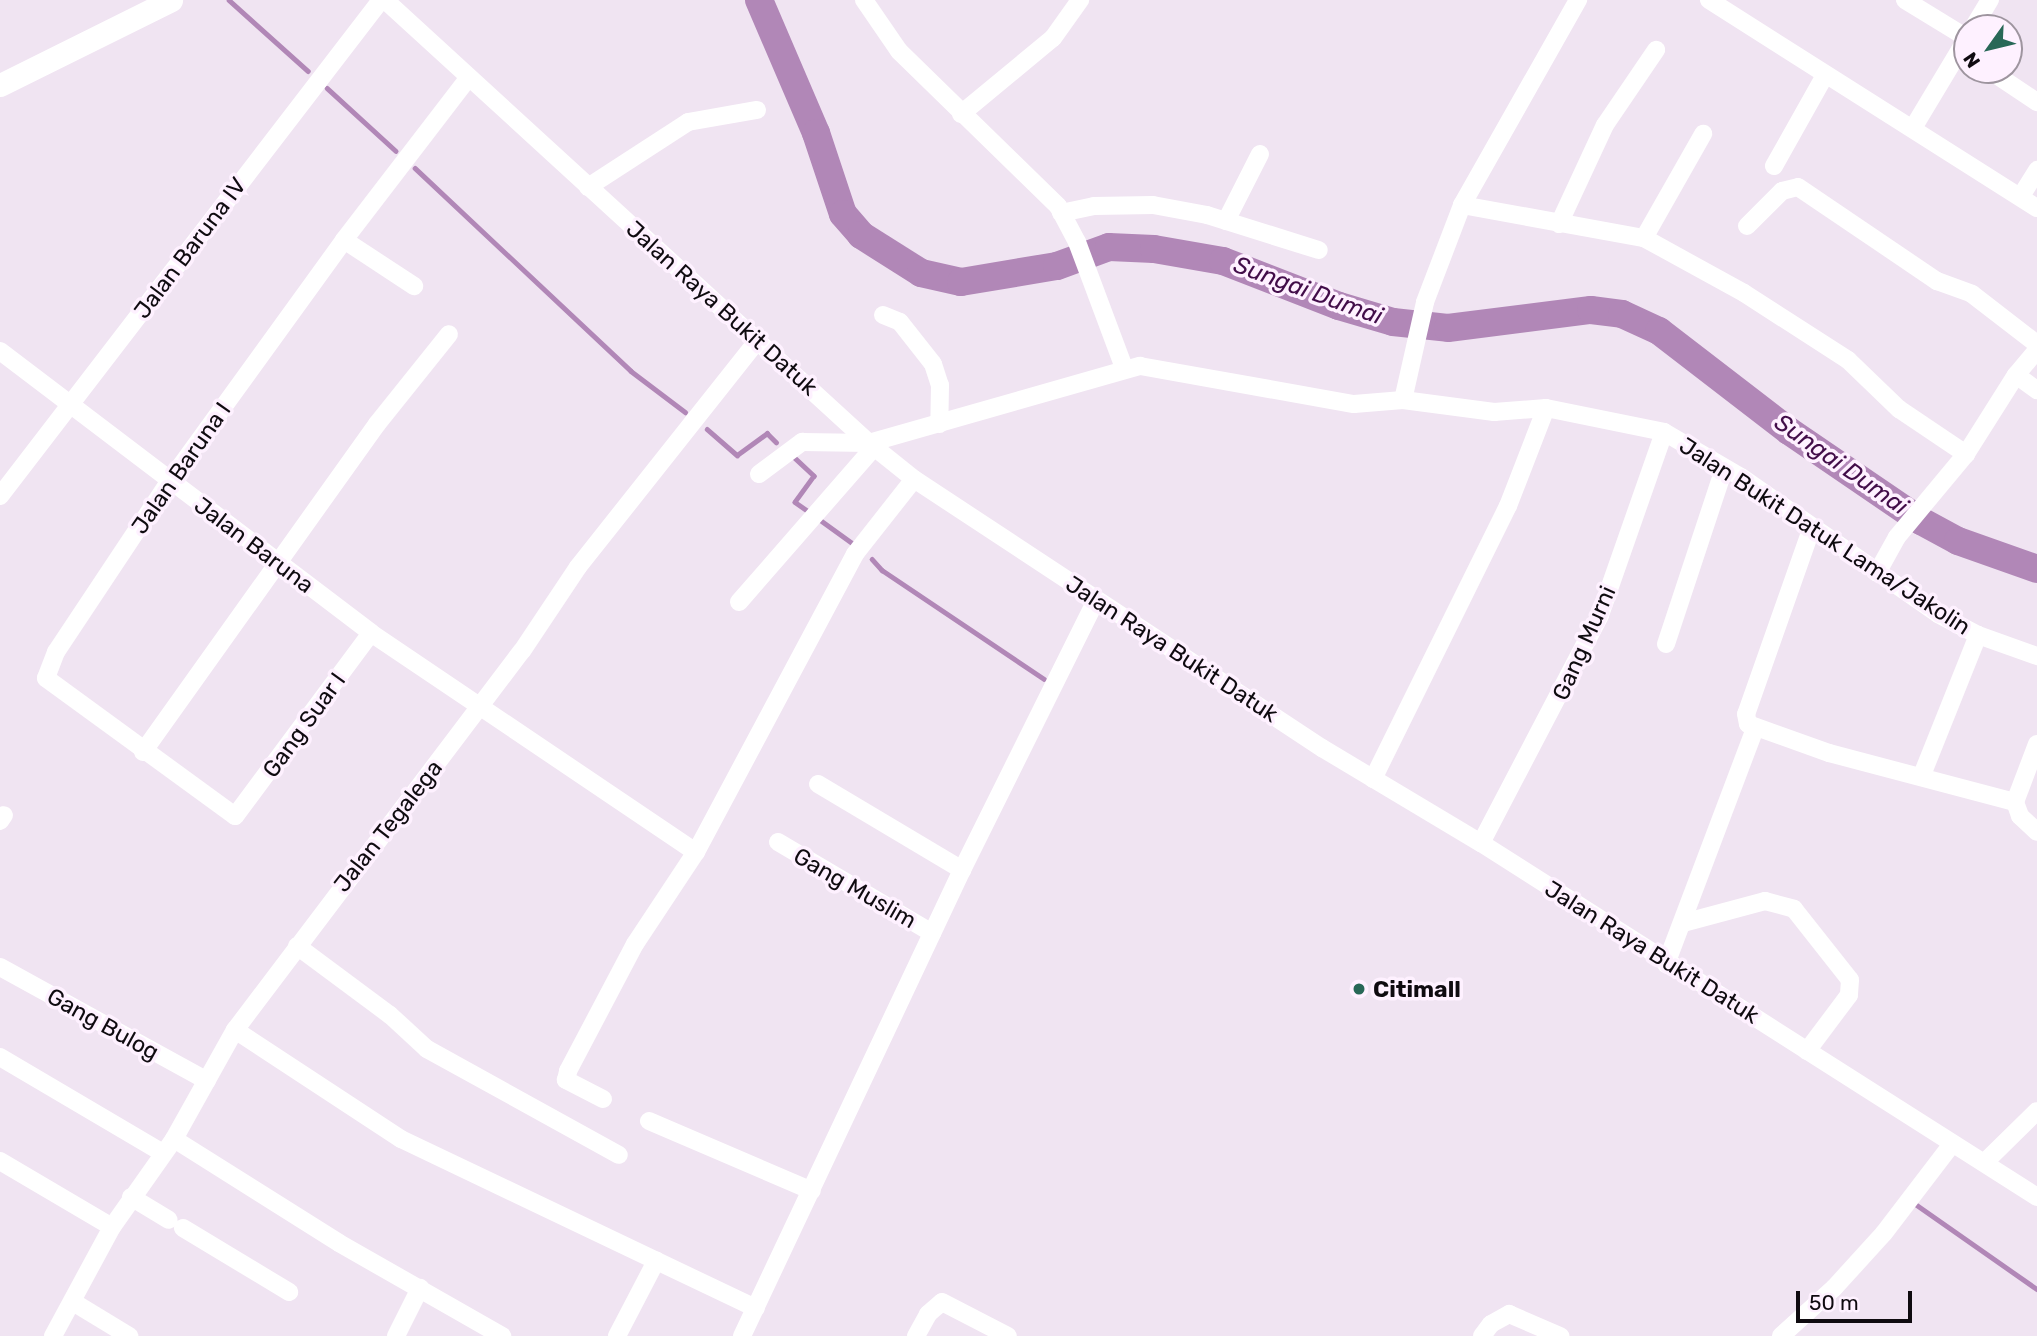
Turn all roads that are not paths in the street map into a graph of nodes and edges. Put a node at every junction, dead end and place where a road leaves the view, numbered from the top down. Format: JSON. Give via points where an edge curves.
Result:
{"nodes":[{"id":1,"x":172,"y":0,"type":"edge"},
{"id":2,"x":383,"y":0,"type":"edge"},
{"id":3,"x":864,"y":0,"type":"edge"},
{"id":4,"x":1080,"y":0,"type":"edge"},
{"id":5,"x":1577,"y":0,"type":"edge"},
{"id":6,"x":1709,"y":0,"type":"edge"},
{"id":7,"x":1905,"y":0,"type":"edge"},
{"id":8,"x":1953,"y":37,"type":"edge"},
{"id":9,"x":1656,"y":51,"type":"dead end"},
{"id":10,"x":1953,"y":65,"type":"edge"},
{"id":11,"x":1825,"y":75,"type":"junction"},
{"id":12,"x":469,"y":77,"type":"junction"},
{"id":13,"x":2010,"y":84,"type":"edge"},
{"id":14,"x":0,"y":85,"type":"edge"},
{"id":15,"x":2037,"y":102,"type":"edge"},
{"id":16,"x":757,"y":110,"type":"dead end"},
{"id":17,"x":961,"y":114,"type":"junction"},
{"id":18,"x":1913,"y":128,"type":"junction"},
{"id":19,"x":1703,"y":134,"type":"dead end"},
{"id":20,"x":1259,"y":154,"type":"dead end"},
{"id":21,"x":1774,"y":166,"type":"dead end"},
{"id":22,"x":2037,"y":170,"type":"edge"},
{"id":23,"x":588,"y":187,"type":"junction"},
{"id":24,"x":2021,"y":196,"type":"junction"},
{"id":25,"x":1462,"y":205,"type":"junction"},
{"id":26,"x":2037,"y":208,"type":"edge"},
{"id":27,"x":1062,"y":213,"type":"junction"},
{"id":28,"x":1226,"y":221,"type":"junction"},
{"id":29,"x":1559,"y":224,"type":"junction"},
{"id":30,"x":1747,"y":226,"type":"dead end"},
{"id":31,"x":1644,"y":238,"type":"junction"},
{"id":32,"x":344,"y":240,"type":"junction"},
{"id":33,"x":1319,"y":250,"type":"dead end"},
{"id":34,"x":414,"y":286,"type":"dead end"},
{"id":35,"x":883,"y":315,"type":"dead end"},
{"id":36,"x":449,"y":334,"type":"dead end"},
{"id":37,"x":758,"y":340,"type":"junction"},
{"id":38,"x":2037,"y":344,"type":"edge"},
{"id":39,"x":2037,"y":350,"type":"edge"},
{"id":40,"x":0,"y":351,"type":"edge"},
{"id":41,"x":1124,"y":368,"type":"junction"},
{"id":42,"x":2016,"y":374,"type":"junction"},
{"id":43,"x":2037,"y":390,"type":"edge"},
{"id":44,"x":1403,"y":400,"type":"junction"},
{"id":45,"x":71,"y":406,"type":"junction"},
{"id":46,"x":1546,"y":408,"type":"junction"},
{"id":47,"x":939,"y":424,"type":"junction"},
{"id":48,"x":1664,"y":432,"type":"junction"},
{"id":49,"x":872,"y":445,"type":"junction"},
{"id":50,"x":1966,"y":454,"type":"junction"},
{"id":51,"x":1724,"y":468,"type":"junction"},
{"id":52,"x":759,"y":474,"type":"dead end"},
{"id":53,"x":914,"y":479,"type":"junction"},
{"id":54,"x":169,"y":482,"type":"junction"},
{"id":55,"x":0,"y":496,"type":"edge"},
{"id":56,"x":1812,"y":527,"type":"junction"},
{"id":57,"x":277,"y":563,"type":"junction"},
{"id":58,"x":1877,"y":573,"type":"junction"},
{"id":59,"x":1096,"y":600,"type":"junction"},
{"id":60,"x":739,"y":602,"type":"dead end"},
{"id":61,"x":371,"y":633,"type":"junction"},
{"id":62,"x":1978,"y":635,"type":"junction"},
{"id":63,"x":1666,"y":643,"type":"dead end"},
{"id":64,"x":2037,"y":656,"type":"edge"},
{"id":65,"x":480,"y":707,"type":"junction"},
{"id":66,"x":1755,"y":729,"type":"junction"},
{"id":67,"x":2037,"y":744,"type":"edge"},
{"id":68,"x":143,"y":752,"type":"junction"},
{"id":69,"x":1923,"y":775,"type":"junction"},
{"id":70,"x":1373,"y":779,"type":"junction"},
{"id":71,"x":818,"y":784,"type":"dead end"},
{"id":72,"x":2015,"y":802,"type":"junction"},
{"id":73,"x":236,"y":816,"type":"joint"},
{"id":74,"x":2037,"y":832,"type":"edge"},
{"id":75,"x":778,"y":842,"type":"dead end"},
{"id":76,"x":1480,"y":843,"type":"junction"},
{"id":77,"x":696,"y":852,"type":"junction"},
{"id":78,"x":962,"y":870,"type":"junction"},
{"id":79,"x":1683,"y":923,"type":"junction"},
{"id":80,"x":932,"y":933,"type":"junction"},
{"id":81,"x":298,"y":946,"type":"junction"},
{"id":82,"x":1666,"y":964,"type":"junction"},
{"id":83,"x":0,"y":967,"type":"edge"},
{"id":84,"x":235,"y":1030,"type":"junction"},
{"id":85,"x":1807,"y":1051,"type":"junction"},
{"id":86,"x":0,"y":1057,"type":"edge"},
{"id":87,"x":207,"y":1081,"type":"junction"},
{"id":88,"x":603,"y":1099,"type":"dead end"},
{"id":89,"x":2037,"y":1111,"type":"edge"},
{"id":90,"x":649,"y":1121,"type":"dead end"},
{"id":91,"x":1952,"y":1144,"type":"junction"},
{"id":92,"x":169,"y":1146,"type":"junction"},
{"id":93,"x":619,"y":1155,"type":"dead end"},
{"id":94,"x":0,"y":1161,"type":"edge"},
{"id":95,"x":1983,"y":1163,"type":"junction"},
{"id":96,"x":812,"y":1191,"type":"junction"},
{"id":97,"x":2037,"y":1197,"type":"edge"},
{"id":98,"x":131,"y":1198,"type":"junction"},
{"id":99,"x":112,"y":1227,"type":"junction"},
{"id":100,"x":656,"y":1261,"type":"junction"},
{"id":101,"x":420,"y":1288,"type":"junction"},
{"id":102,"x":289,"y":1292,"type":"dead end"},
{"id":103,"x":73,"y":1302,"type":"junction"},
{"id":104,"x":756,"y":1308,"type":"junction"},
{"id":105,"x":52,"y":1336,"type":"edge"},
{"id":106,"x":129,"y":1336,"type":"edge"},
{"id":107,"x":396,"y":1336,"type":"edge"},
{"id":108,"x":502,"y":1336,"type":"edge"},
{"id":109,"x":617,"y":1336,"type":"edge"},
{"id":110,"x":742,"y":1336,"type":"edge"},
{"id":111,"x":916,"y":1336,"type":"edge"},
{"id":112,"x":1008,"y":1336,"type":"edge"},
{"id":113,"x":1482,"y":1336,"type":"edge"},
{"id":114,"x":1560,"y":1336,"type":"edge"},
{"id":115,"x":1781,"y":1336,"type":"edge"}],
"edges":[{"from":1,"to":14,"type":"main road"},
{"from":2,"to":12,"type":"street","name":"Jalan Raya Bukit Datuk"},
{"from":2,"to":45,"type":"street","name":"Jalan Baruna IV"},
{"from":3,"to":17,"type":"street","via":[[899,51]]},
{"from":4,"to":17,"type":"street","via":[[1053,38]]},
{"from":5,"to":25,"type":"street"},
{"from":6,"to":11,"type":"street"},
{"from":7,"to":8,"type":"street"},
{"from":9,"to":29,"type":"street","via":[[1605,125]]},
{"from":10,"to":18,"type":"street"},
{"from":11,"to":18,"type":"street"},
{"from":11,"to":21,"type":"street"},
{"from":12,"to":23,"type":"street","name":"Jalan Raya Bukit Datuk"},
{"from":12,"to":32,"type":"street","name":"Jalan Baruna I"},
{"from":13,"to":15,"type":"street"},
{"from":16,"to":23,"type":"street","via":[[688,122]]},
{"from":17,"to":27,"type":"street","via":[[1044,189]]},
{"from":18,"to":24,"type":"street"},
{"from":19,"to":31,"type":"street"},
{"from":20,"to":28,"type":"street"},
{"from":22,"to":24,"type":"street"},
{"from":23,"to":37,"type":"street","name":"Jalan Raya Bukit Datuk"},
{"from":24,"to":26,"type":"street"},
{"from":25,"to":29,"type":"street"},
{"from":25,"to":44,"type":"street","via":[[1424,303]]},
{"from":27,"to":28,"type":"street","via":[[1094,206],[1153,205]]},
{"from":27,"to":41,"type":"street"},
{"from":28,"to":33,"type":"street"},
{"from":29,"to":31,"type":"street"},
{"from":30,"to":38,"type":"street","via":[[1783,191],[1798,187],[1937,281],[1972,294]]},
{"from":31,"to":50,"type":"street","via":[[1744,293],[1847,360],[1869,375],[1899,409]]},
{"from":32,"to":34,"type":"street"},
{"from":32,"to":54,"type":"street","name":"Jalan Baruna I"},
{"from":35,"to":47,"type":"street","via":[[900,322],[933,364],[940,385]]},
{"from":36,"to":57,"type":"street","via":[[377,424]]},
{"from":37,"to":49,"type":"street","name":"Jalan Raya Bukit Datuk"},
{"from":37,"to":65,"type":"street","name":"Jalan Tegalega","via":[[578,567]]},
{"from":39,"to":42,"type":"street"},
{"from":40,"to":45,"type":"street","name":"Jalan Baruna"},
{"from":41,"to":44,"type":"street","name":"Jalan Bukit Datuk Lama/Jakolin","via":[[1154,366],[1354,404]]},
{"from":41,"to":47,"type":"street","name":"Jalan Bukit Datuk Lama/Jakolin"},
{"from":42,"to":43,"type":"street"},
{"from":42,"to":50,"type":"street"},
{"from":44,"to":46,"type":"street","name":"Jalan Bukit Datuk Lama/Jakolin","via":[[1494,412]]},
{"from":45,"to":54,"type":"street","name":"Jalan Baruna"},
{"from":45,"to":55,"type":"street","name":"Jalan Baruna IV"},
{"from":46,"to":48,"type":"street","name":"Jalan Bukit Datuk Lama/Jakolin"},
{"from":46,"to":70,"type":"street","via":[[1508,506]]},
{"from":47,"to":49,"type":"street","name":"Jalan Bukit Datuk Lama/Jakolin"},
{"from":48,"to":51,"type":"street","name":"Jalan Bukit Datuk Lama/Jakolin"},
{"from":48,"to":76,"type":"street","name":"Gang Murni","via":[[1600,615]]},
{"from":49,"to":52,"type":"street","name":"Jalan Bukit Datuk Lama/Jakolin","via":[[802,442]]},
{"from":49,"to":53,"type":"street","name":"Jalan Raya Bukit Datuk"},
{"from":49,"to":60,"type":"street"},
{"from":50,"to":58,"type":"street","via":[[1897,537]]},
{"from":51,"to":56,"type":"street","name":"Jalan Bukit Datuk Lama/Jakolin"},
{"from":51,"to":63,"type":"street"},
{"from":53,"to":59,"type":"street","name":"Jalan Raya Bukit Datuk"},
{"from":53,"to":77,"type":"street","via":[[855,554]]},
{"from":54,"to":57,"type":"street","name":"Jalan Baruna"},
{"from":54,"to":68,"type":"street","name":"Jalan Baruna I","via":[[46,673],[50,684]]},
{"from":56,"to":58,"type":"street","name":"Jalan Bukit Datuk Lama/Jakolin"},
{"from":56,"to":66,"type":"street","via":[[1746,714]]},
{"from":57,"to":61,"type":"street","name":"Jalan Baruna"},
{"from":57,"to":68,"type":"street"},
{"from":58,"to":62,"type":"street","name":"Jalan Bukit Datuk Lama/Jakolin"},
{"from":59,"to":70,"type":"street","name":"Jalan Raya Bukit Datuk"},
{"from":59,"to":78,"type":"street"},
{"from":61,"to":65,"type":"street","name":"Jalan Baruna"},
{"from":61,"to":73,"type":"street","name":"Gang Suar I"},
{"from":62,"to":64,"type":"street","name":"Jalan Bukit Datuk Lama/Jakolin"},
{"from":62,"to":69,"type":"street"},
{"from":65,"to":77,"type":"street","name":"Jalan Baruna"},
{"from":65,"to":81,"type":"street","name":"Jalan Tegalega"},
{"from":66,"to":69,"type":"street"},
{"from":66,"to":79,"type":"street"},
{"from":67,"to":72,"type":"street"},
{"from":68,"to":73,"type":"street","name":"Jalan Baruna I"},
{"from":69,"to":72,"type":"street"},
{"from":70,"to":76,"type":"street","name":"Jalan Raya Bukit Datuk"},
{"from":71,"to":78,"type":"street"},
{"from":72,"to":74,"type":"street","via":[[2020,816]]},
{"from":75,"to":80,"type":"street","name":"Gang Muslim"},
{"from":76,"to":82,"type":"street","name":"Jalan Raya Bukit Datuk"},
{"from":77,"to":88,"type":"street","via":[[623,965],[566,1074],[566,1080]]},
{"from":78,"to":80,"type":"street"},
{"from":79,"to":82,"type":"street"},
{"from":79,"to":85,"type":"street","via":[[1765,901],[1794,909],[1850,980],[1849,995]]},
{"from":80,"to":96,"type":"street"},
{"from":81,"to":84,"type":"street","name":"Jalan Tegalega"},
{"from":81,"to":93,"type":"street","via":[[390,1015],[426,1049]]},
{"from":82,"to":85,"type":"street","name":"Jalan Raya Bukit Datuk"},
{"from":83,"to":87,"type":"street","name":"Gang Bulog"},
{"from":84,"to":87,"type":"street","name":"Jalan Tegalega"},
{"from":84,"to":100,"type":"street","via":[[401,1139]]},
{"from":85,"to":91,"type":"street","name":"Jalan Raya Bukit Datuk"},
{"from":86,"to":92,"type":"street"},
{"from":87,"to":92,"type":"street","name":"Jalan Tegalega"},
{"from":89,"to":95,"type":"street"},
{"from":90,"to":96,"type":"street"},
{"from":91,"to":95,"type":"street","name":"Jalan Raya Bukit Datuk"},
{"from":91,"to":115,"type":"street","via":[[1884,1233],[1834,1288]]},
{"from":92,"to":98,"type":"street","name":"Jalan Tegalega"},
{"from":92,"to":101,"type":"street"},
{"from":94,"to":99,"type":"street"},
{"from":95,"to":97,"type":"street","name":"Jalan Raya Bukit Datuk"},
{"from":96,"to":104,"type":"street"},
{"from":98,"to":99,"type":"street","name":"Jalan Tegalega"},
{"from":98,"to":102,"type":"street"},
{"from":99,"to":103,"type":"street","name":"Jalan Tegalega"},
{"from":100,"to":104,"type":"street"},
{"from":100,"to":109,"type":"street"},
{"from":101,"to":107,"type":"street"},
{"from":101,"to":108,"type":"street"},
{"from":103,"to":105,"type":"street","name":"Jalan Tegalega"},
{"from":103,"to":106,"type":"street"},
{"from":104,"to":110,"type":"street"},
{"from":111,"to":112,"type":"street","via":[[928,1314],[942,1303]]},
{"from":113,"to":114,"type":"street","via":[[1491,1324],[1509,1314]]}]}
